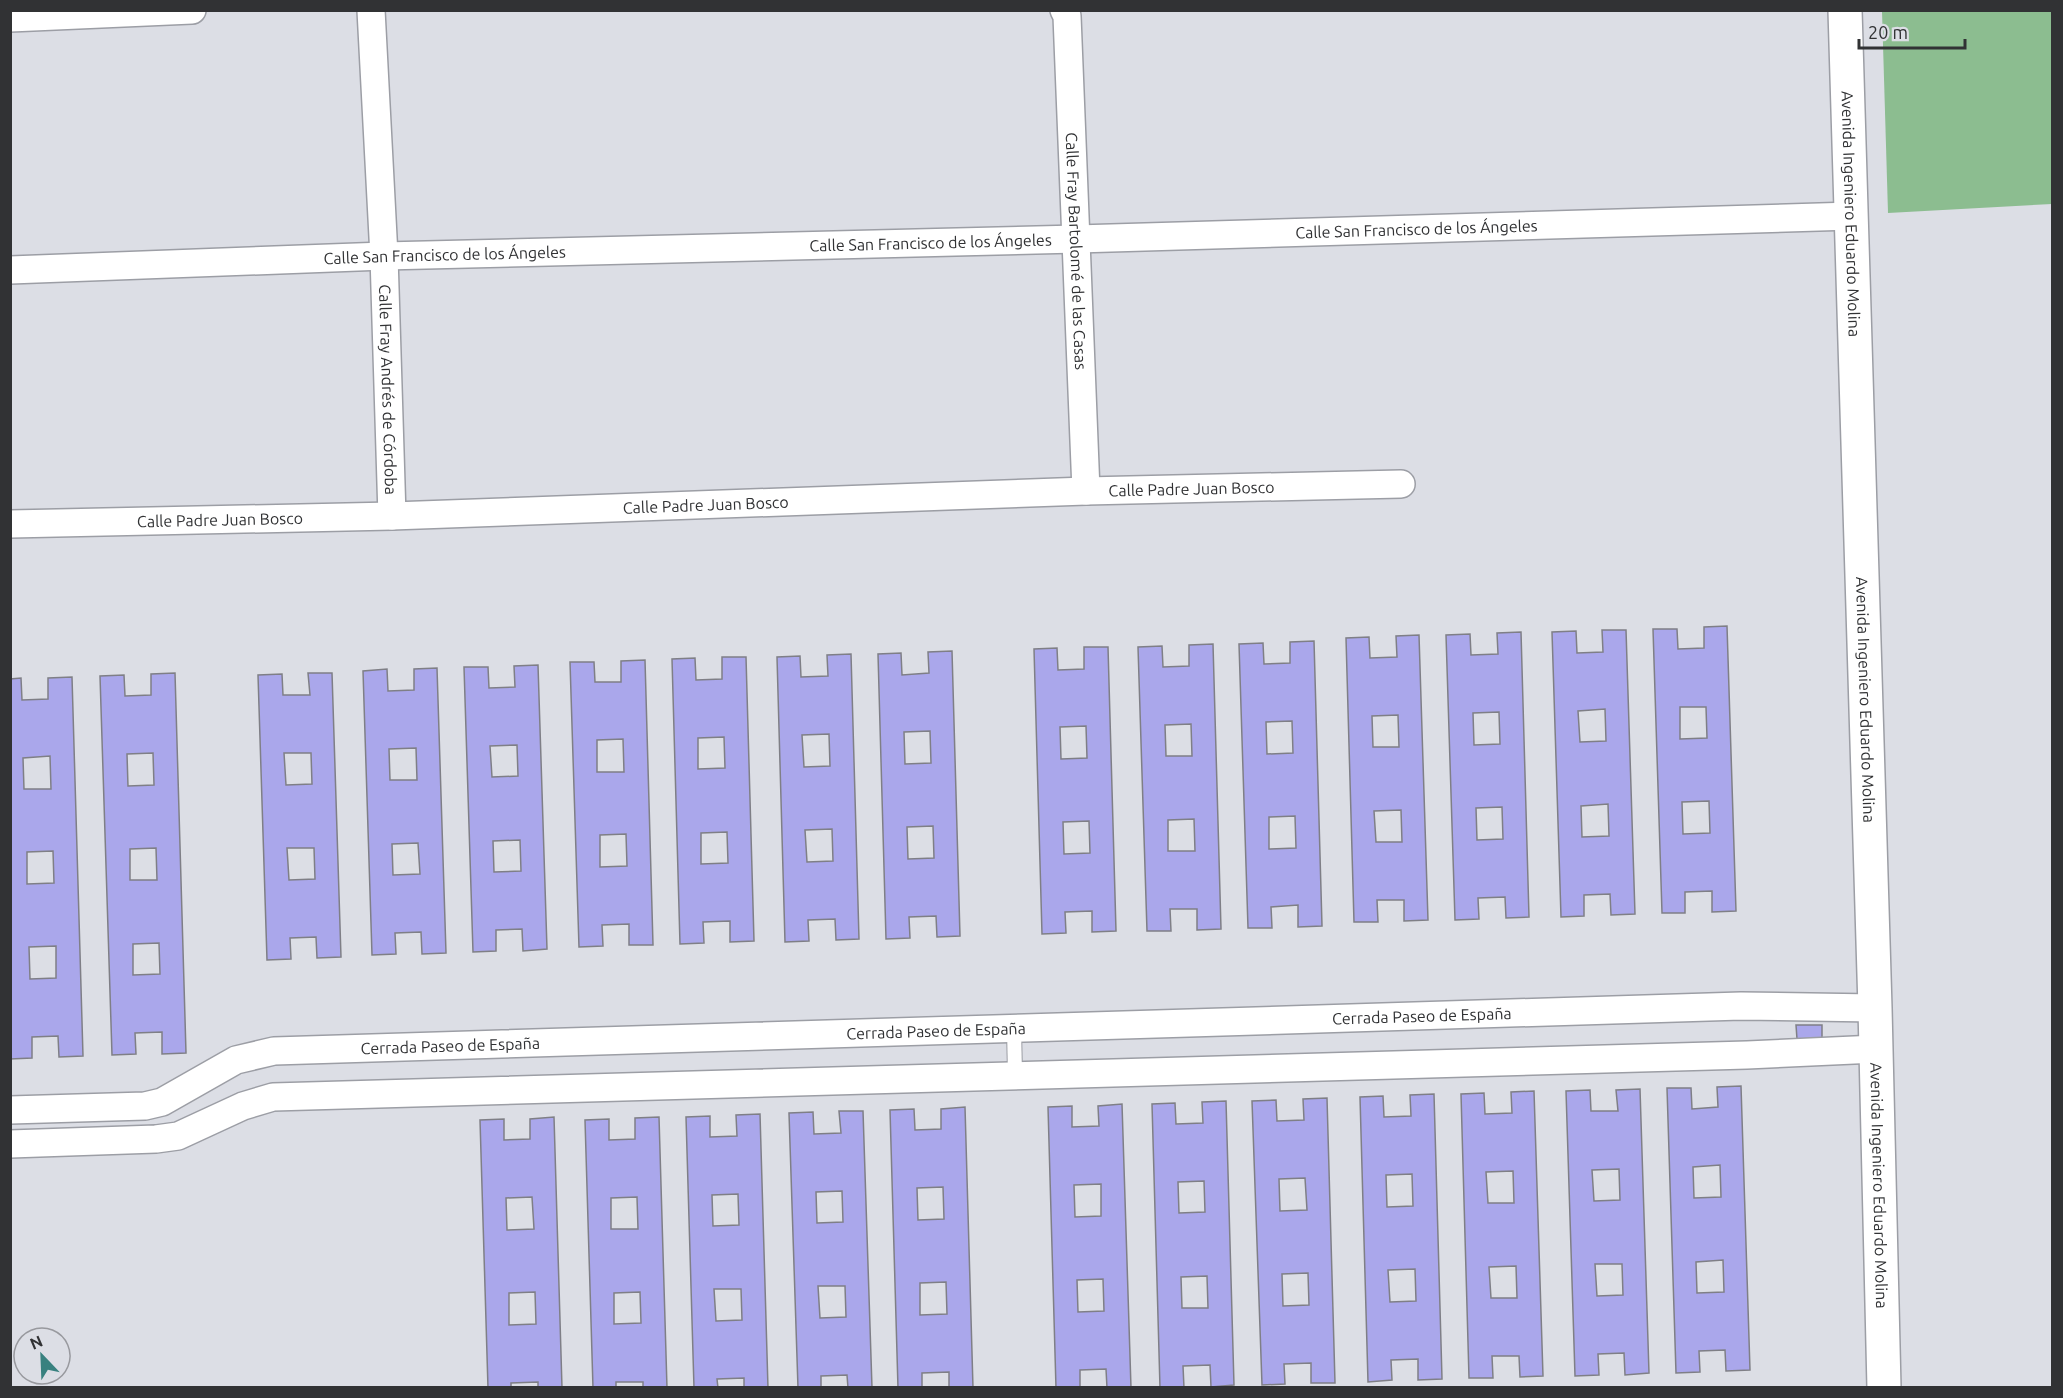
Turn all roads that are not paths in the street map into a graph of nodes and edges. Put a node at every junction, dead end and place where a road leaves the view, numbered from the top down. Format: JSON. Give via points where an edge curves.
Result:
{"nodes":[{"id":1,"x":192,"y":10,"type":"edge"},
{"id":2,"x":371,"y":10,"type":"edge"},
{"id":3,"x":1064,"y":10,"type":"edge"},
{"id":4,"x":1845,"y":10,"type":"edge"},
{"id":5,"x":10,"y":18,"type":"edge"},
{"id":6,"x":1852,"y":216,"type":"junction"},
{"id":7,"x":1077,"y":239,"type":"junction"},
{"id":8,"x":384,"y":256,"type":"junction"},
{"id":9,"x":10,"y":270,"type":"edge"},
{"id":10,"x":1401,"y":484,"type":"dead end"},
{"id":11,"x":1086,"y":491,"type":"junction"},
{"id":12,"x":392,"y":516,"type":"junction"},
{"id":13,"x":10,"y":524,"type":"edge"},
{"id":14,"x":1875,"y":1008,"type":"junction"},
{"id":15,"x":1014,"y":1029,"type":"junction"},
{"id":16,"x":1876,"y":1049,"type":"junction"},
{"id":17,"x":1015,"y":1074,"type":"junction"},
{"id":18,"x":193,"y":1084,"type":"junction"},
{"id":19,"x":10,"y":1110,"type":"edge"},
{"id":20,"x":195,"y":1128,"type":"junction"},
{"id":21,"x":10,"y":1144,"type":"edge"},
{"id":22,"x":1884,"y":1388,"type":"edge"}],
"edges":[{"from":1,"to":5,"type":"street"},
{"from":2,"to":8,"type":"street","name":"Calle Fray Andrés de Córdoba"},
{"from":3,"to":7,"type":"street","name":"Calle Fray Bartolomé de las Casas"},
{"from":4,"to":6,"type":"main road","name":"Avenida Ingeniero Eduardo Molina"},
{"from":6,"to":7,"type":"street","name":"Calle San Francisco de los Ángeles"},
{"from":6,"to":14,"type":"main road","name":"Avenida Ingeniero Eduardo Molina"},
{"from":7,"to":8,"type":"street","name":"Calle San Francisco de los Ángeles"},
{"from":7,"to":11,"type":"street","name":"Calle Fray Bartolomé de las Casas"},
{"from":8,"to":9,"type":"street","name":"Calle San Francisco de los Ángeles"},
{"from":8,"to":12,"type":"street","name":"Calle Fray Andrés de Córdoba"},
{"from":10,"to":11,"type":"street","name":"Calle Padre Juan Bosco"},
{"from":11,"to":12,"type":"street","name":"Calle Padre Juan Bosco"},
{"from":12,"to":13,"type":"street","name":"Calle Padre Juan Bosco"},
{"from":14,"to":15,"type":"street","name":"Cerrada Paseo de España","via":[[1741,1006]]},
{"from":14,"to":16,"type":"main road","name":"Avenida Ingeniero Eduardo Molina"},
{"from":15,"to":17,"type":"lane"},
{"from":15,"to":18,"type":"street","name":"Cerrada Paseo de España","via":[[274,1051],[236,1060]]},
{"from":16,"to":17,"type":"street"},
{"from":16,"to":22,"type":"main road","name":"Avenida Ingeniero Eduardo Molina"},
{"from":17,"to":20,"type":"street","via":[[273,1097]]},
{"from":18,"to":19,"type":"street","name":"Cerrada Paseo de España","via":[[162,1102],[145,1106]]},
{"from":18,"to":20,"type":"street"},
{"from":20,"to":21,"type":"street","via":[[178,1136],[156,1139]]}]}
